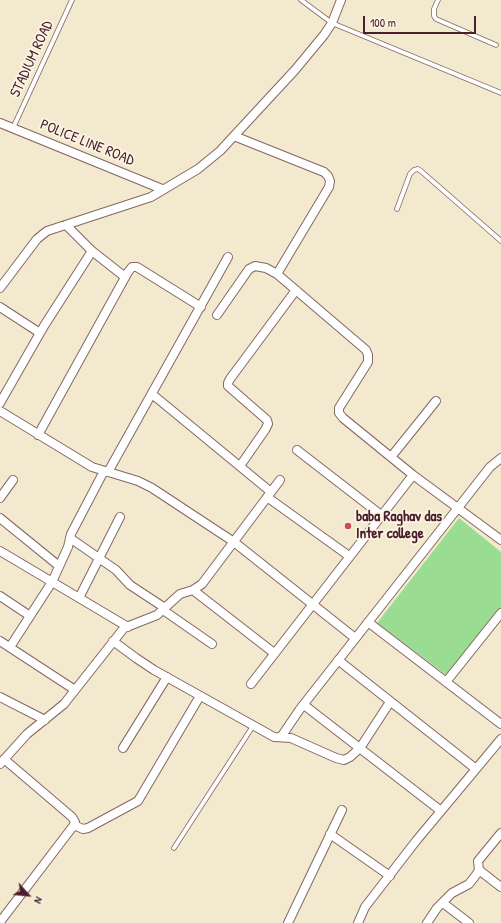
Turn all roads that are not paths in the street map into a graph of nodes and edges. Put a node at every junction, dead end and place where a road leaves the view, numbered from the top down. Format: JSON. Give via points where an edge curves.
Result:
{"nodes":[{"id":1,"x":72,"y":0,"type":"edge"},
{"id":2,"x":301,"y":0,"type":"edge"},
{"id":3,"x":341,"y":0,"type":"edge"},
{"id":4,"x":438,"y":0,"type":"edge"},
{"id":5,"x":332,"y":23,"type":"junction"},
{"id":6,"x":496,"y":45,"type":"dead end"},
{"id":7,"x":501,"y":93,"type":"edge"},
{"id":8,"x":0,"y":123,"type":"edge"},
{"id":9,"x":13,"y":128,"type":"junction"},
{"id":10,"x":234,"y":136,"type":"junction"},
{"id":11,"x":162,"y":190,"type":"junction"},
{"id":12,"x":397,"y":209,"type":"dead end"},
{"id":13,"x":66,"y":225,"type":"junction"},
{"id":14,"x":501,"y":241,"type":"edge"},
{"id":15,"x":92,"y":251,"type":"junction"},
{"id":16,"x":228,"y":257,"type":"dead end"},
{"id":17,"x":277,"y":274,"type":"junction"},
{"id":18,"x":126,"y":277,"type":"junction"},
{"id":19,"x":0,"y":288,"type":"edge"},
{"id":20,"x":296,"y":290,"type":"junction"},
{"id":21,"x":0,"y":307,"type":"edge"},
{"id":22,"x":201,"y":307,"type":"junction"},
{"id":23,"x":217,"y":315,"type":"dead end"},
{"id":24,"x":40,"y":333,"type":"junction"},
{"id":25,"x":152,"y":394,"type":"junction"},
{"id":26,"x":436,"y":401,"type":"dead end"},
{"id":27,"x":0,"y":403,"type":"edge"},
{"id":28,"x":0,"y":411,"type":"edge"},
{"id":29,"x":38,"y":435,"type":"junction"},
{"id":30,"x":297,"y":450,"type":"dead end"},
{"id":31,"x":391,"y":457,"type":"junction"},
{"id":32,"x":501,"y":458,"type":"edge"},
{"id":33,"x":240,"y":466,"type":"junction"},
{"id":34,"x":106,"y":472,"type":"junction"},
{"id":35,"x":413,"y":474,"type":"junction"},
{"id":36,"x":13,"y":480,"type":"dead end"},
{"id":37,"x":280,"y":480,"type":"dead end"},
{"id":38,"x":269,"y":494,"type":"junction"},
{"id":39,"x":0,"y":498,"type":"edge"},
{"id":40,"x":458,"y":508,"type":"junction"},
{"id":41,"x":381,"y":515,"type":"junction"},
{"id":42,"x":120,"y":517,"type":"dead end"},
{"id":43,"x":0,"y":518,"type":"edge"},
{"id":44,"x":70,"y":538,"type":"junction"},
{"id":45,"x":501,"y":540,"type":"edge"},
{"id":46,"x":234,"y":542,"type":"junction"},
{"id":47,"x":0,"y":551,"type":"edge"},
{"id":48,"x":349,"y":556,"type":"junction"},
{"id":49,"x":99,"y":558,"type":"junction"},
{"id":50,"x":59,"y":566,"type":"junction"},
{"id":51,"x":52,"y":582,"type":"junction"},
{"id":52,"x":193,"y":590,"type":"junction"},
{"id":53,"x":0,"y":596,"type":"edge"},
{"id":54,"x":79,"y":598,"type":"junction"},
{"id":55,"x":312,"y":604,"type":"junction"},
{"id":56,"x":164,"y":609,"type":"junction"},
{"id":57,"x":501,"y":613,"type":"edge"},
{"id":58,"x":30,"y":616,"type":"junction"},
{"id":59,"x":368,"y":622,"type":"junction"},
{"id":60,"x":128,"y":627,"type":"junction"},
{"id":61,"x":355,"y":638,"type":"junction"},
{"id":62,"x":0,"y":641,"type":"edge"},
{"id":63,"x":113,"y":642,"type":"junction"},
{"id":64,"x":212,"y":644,"type":"dead end"},
{"id":65,"x":10,"y":647,"type":"junction"},
{"id":66,"x":274,"y":652,"type":"junction"},
{"id":67,"x":338,"y":660,"type":"junction"},
{"id":68,"x":167,"y":677,"type":"junction"},
{"id":69,"x":446,"y":682,"type":"junction"},
{"id":70,"x":251,"y":684,"type":"dead end"},
{"id":71,"x":75,"y":690,"type":"junction"},
{"id":72,"x":200,"y":696,"type":"junction"},
{"id":73,"x":0,"y":697,"type":"edge"},
{"id":74,"x":390,"y":702,"type":"junction"},
{"id":75,"x":304,"y":705,"type":"junction"},
{"id":76,"x":45,"y":720,"type":"junction"},
{"id":77,"x":501,"y":724,"type":"edge"},
{"id":78,"x":253,"y":726,"type":"junction"},
{"id":79,"x":281,"y":737,"type":"junction"},
{"id":80,"x":501,"y":739,"type":"edge"},
{"id":81,"x":123,"y":748,"type":"dead end"},
{"id":82,"x":360,"y":748,"type":"junction"},
{"id":83,"x":2,"y":762,"type":"edge"},
{"id":84,"x":476,"y":769,"type":"junction"},
{"id":85,"x":342,"y":810,"type":"dead end"},
{"id":86,"x":441,"y":811,"type":"junction"},
{"id":87,"x":74,"y":825,"type":"junction"},
{"id":88,"x":501,"y":832,"type":"edge"},
{"id":89,"x":330,"y":834,"type":"junction"},
{"id":90,"x":174,"y":848,"type":"dead end"},
{"id":91,"x":478,"y":870,"type":"junction"},
{"id":92,"x":390,"y":876,"type":"junction"},
{"id":93,"x":501,"y":887,"type":"edge"},
{"id":94,"x":443,"y":903,"type":"junction"},
{"id":95,"x":0,"y":922,"type":"edge"},
{"id":96,"x":288,"y":923,"type":"edge"},
{"id":97,"x":358,"y":923,"type":"edge"},
{"id":98,"x":427,"y":923,"type":"edge"},
{"id":99,"x":469,"y":923,"type":"edge"}],
"edges":[{"from":1,"to":9,"type":"lane","name":"STADIUM ROAD"},
{"from":2,"to":5,"type":"lane"},
{"from":3,"to":5,"type":"street"},
{"from":4,"to":6,"type":"lane","via":[[434,9],[436,19]]},
{"from":5,"to":7,"type":"lane"},
{"from":5,"to":10,"type":"street","via":[[295,70]]},
{"from":8,"to":9,"type":"street","name":"POLICE LINE ROAD"},
{"from":9,"to":11,"type":"street","name":"POLICE LINE ROAD"},
{"from":10,"to":11,"type":"street","via":[[198,169]]},
{"from":10,"to":17,"type":"street","via":[[324,172],[330,181],[329,187]]},
{"from":11,"to":13,"type":"street"},
{"from":12,"to":14,"type":"lane","via":[[410,174],[418,169]]},
{"from":13,"to":15,"type":"street"},
{"from":13,"to":19,"type":"street","via":[[47,230],[41,235]]},
{"from":15,"to":18,"type":"street"},
{"from":15,"to":24,"type":"street"},
{"from":16,"to":22,"type":"street"},
{"from":17,"to":20,"type":"street"},
{"from":17,"to":23,"type":"street","via":[[255,266],[249,269]]},
{"from":18,"to":22,"type":"street","via":[[132,267],[138,267]]},
{"from":18,"to":29,"type":"street"},
{"from":20,"to":31,"type":"street","via":[[366,350],[368,362],[339,408],[339,413]]},
{"from":20,"to":33,"type":"street","via":[[228,383],[228,386],[267,420],[268,424]]},
{"from":21,"to":24,"type":"street"},
{"from":22,"to":25,"type":"street"},
{"from":24,"to":27,"type":"street"},
{"from":25,"to":33,"type":"street"},
{"from":25,"to":34,"type":"street"},
{"from":26,"to":31,"type":"street"},
{"from":28,"to":29,"type":"street"},
{"from":29,"to":34,"type":"street","via":[[87,465]]},
{"from":30,"to":41,"type":"street"},
{"from":31,"to":35,"type":"street"},
{"from":32,"to":40,"type":"street","via":[[490,466]]},
{"from":33,"to":38,"type":"street"},
{"from":34,"to":44,"type":"street"},
{"from":34,"to":46,"type":"street","via":[[143,483]]},
{"from":35,"to":40,"type":"street"},
{"from":35,"to":41,"type":"street"},
{"from":36,"to":39,"type":"street"},
{"from":37,"to":38,"type":"street"},
{"from":38,"to":46,"type":"street"},
{"from":38,"to":48,"type":"street"},
{"from":40,"to":45,"type":"street"},
{"from":40,"to":59,"type":"street"},
{"from":41,"to":48,"type":"street"},
{"from":42,"to":49,"type":"street"},
{"from":43,"to":50,"type":"street"},
{"from":44,"to":49,"type":"street"},
{"from":44,"to":50,"type":"street"},
{"from":46,"to":52,"type":"street","via":[[202,584]]},
{"from":46,"to":55,"type":"street"},
{"from":47,"to":51,"type":"street"},
{"from":48,"to":55,"type":"street"},
{"from":49,"to":54,"type":"street"},
{"from":49,"to":56,"type":"street","via":[[116,570],[130,585]]},
{"from":50,"to":51,"type":"street"},
{"from":51,"to":54,"type":"street"},
{"from":51,"to":58,"type":"street"},
{"from":52,"to":56,"type":"street","via":[[180,594]]},
{"from":52,"to":66,"type":"street"},
{"from":53,"to":58,"type":"street"},
{"from":54,"to":60,"type":"street"},
{"from":55,"to":61,"type":"street"},
{"from":55,"to":66,"type":"street"},
{"from":56,"to":60,"type":"street","via":[[157,615]]},
{"from":56,"to":64,"type":"street"},
{"from":57,"to":69,"type":"street"},
{"from":58,"to":65,"type":"street"},
{"from":59,"to":61,"type":"street"},
{"from":59,"to":69,"type":"street"},
{"from":60,"to":63,"type":"street","via":[[124,628]]},
{"from":61,"to":67,"type":"street"},
{"from":62,"to":65,"type":"street"},
{"from":63,"to":68,"type":"street"},
{"from":63,"to":71,"type":"street"},
{"from":65,"to":71,"type":"street"},
{"from":66,"to":70,"type":"street"},
{"from":67,"to":74,"type":"street"},
{"from":67,"to":75,"type":"street"},
{"from":68,"to":72,"type":"street"},
{"from":68,"to":81,"type":"street"},
{"from":69,"to":77,"type":"street"},
{"from":71,"to":76,"type":"street","via":[[64,704]]},
{"from":72,"to":78,"type":"street"},
{"from":72,"to":87,"type":"street","via":[[138,801],[83,830]]},
{"from":73,"to":76,"type":"street"},
{"from":74,"to":82,"type":"street"},
{"from":74,"to":84,"type":"street"},
{"from":75,"to":79,"type":"street"},
{"from":75,"to":82,"type":"street"},
{"from":76,"to":83,"type":"street","via":[[27,734]]},
{"from":78,"to":79,"type":"street","via":[[274,737]]},
{"from":78,"to":90,"type":"lane"},
{"from":79,"to":82,"type":"street","via":[[291,738],[344,760]]},
{"from":80,"to":84,"type":"street"},
{"from":82,"to":86,"type":"street"},
{"from":83,"to":87,"type":"street","via":[[72,817]]},
{"from":84,"to":86,"type":"street"},
{"from":85,"to":89,"type":"street"},
{"from":86,"to":92,"type":"street"},
{"from":87,"to":95,"type":"street"},
{"from":88,"to":91,"type":"street","via":[[478,861]]},
{"from":89,"to":92,"type":"street"},
{"from":89,"to":96,"type":"street"},
{"from":91,"to":93,"type":"street"},
{"from":91,"to":94,"type":"street","via":[[468,884],[452,893]]},
{"from":92,"to":97,"type":"street","via":[[362,911]]},
{"from":94,"to":98,"type":"street"},
{"from":94,"to":99,"type":"street"}]}
